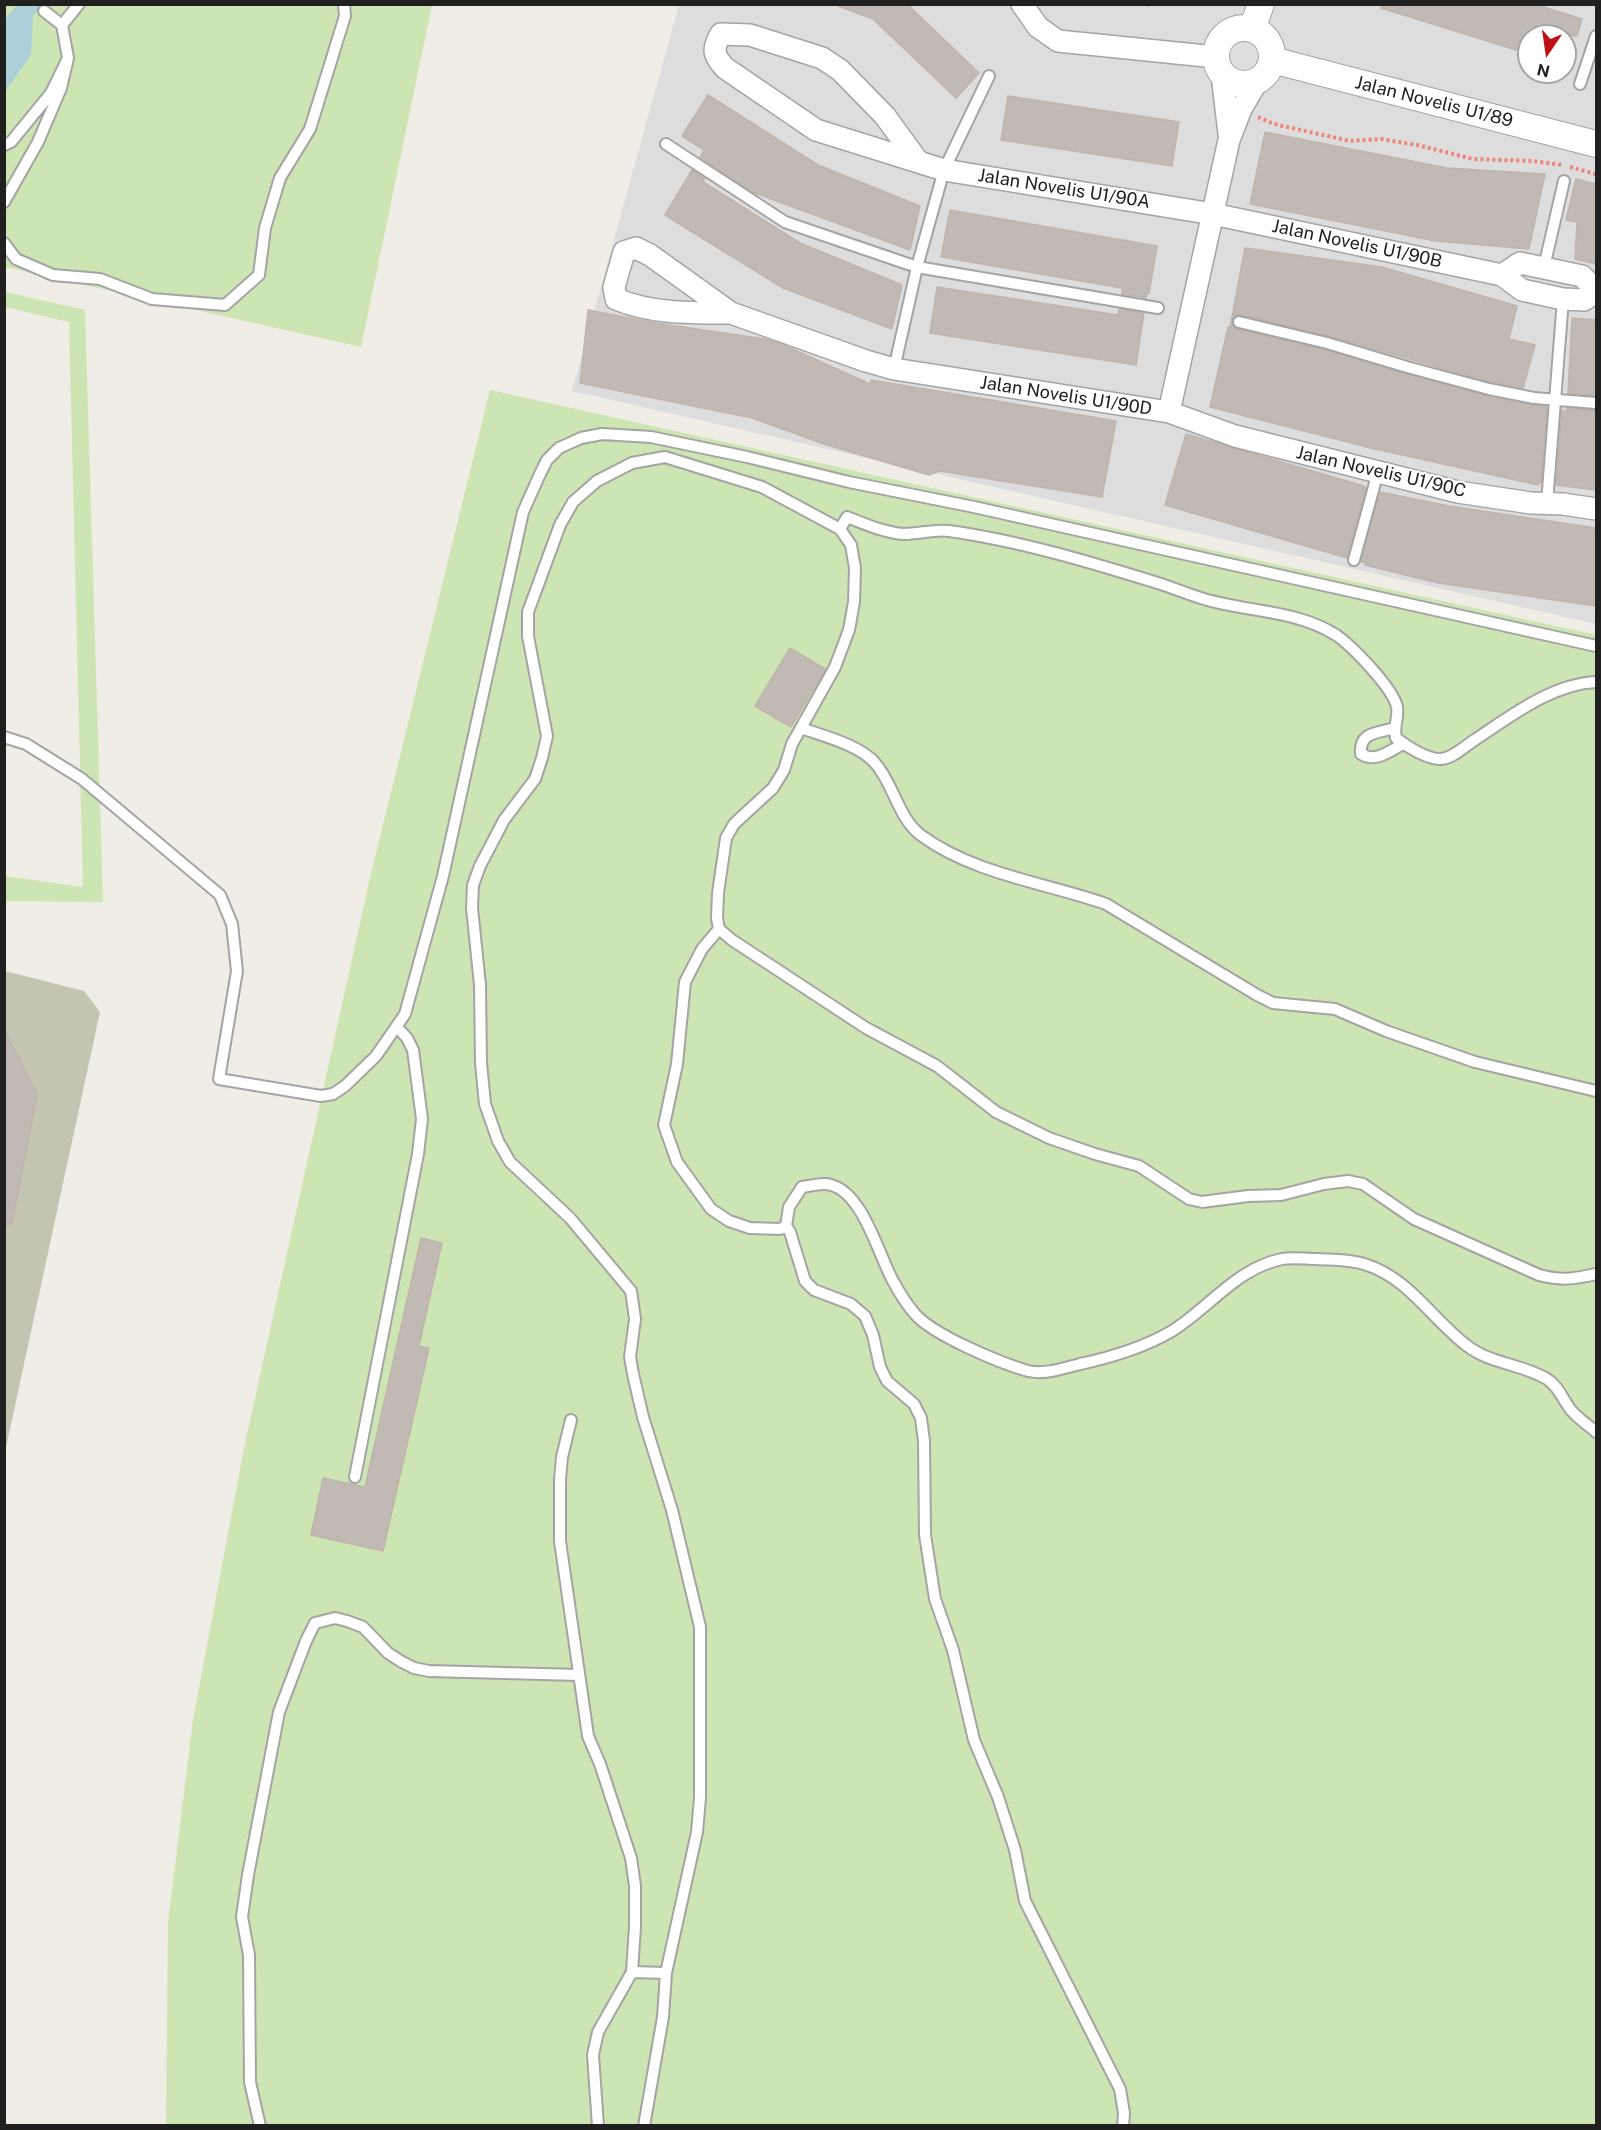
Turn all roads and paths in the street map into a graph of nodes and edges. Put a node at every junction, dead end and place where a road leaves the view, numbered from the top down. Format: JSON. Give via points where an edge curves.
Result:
{"nodes":[{"id":1,"x":79,"y":4,"type":"edge"},
{"id":2,"x":344,"y":4,"type":"edge"},
{"id":3,"x":1022,"y":4,"type":"edge"},
{"id":4,"x":1262,"y":4,"type":"edge"},
{"id":5,"x":44,"y":11,"type":"dead end"},
{"id":6,"x":62,"y":25,"type":"junction"},
{"id":7,"x":1252,"y":29,"type":"junction"},
{"id":8,"x":1596,"y":36,"type":"edge"},
{"id":9,"x":68,"y":57,"type":"junction"},
{"id":10,"x":1219,"y":65,"type":"junction"},
{"id":11,"x":1265,"y":70,"type":"junction"},
{"id":12,"x":989,"y":76,"type":"dead end"},
{"id":13,"x":1580,"y":84,"type":"dead end"},
{"id":14,"x":1241,"y":109,"type":"junction"},
{"id":15,"x":1229,"y":140,"type":"junction"},
{"id":16,"x":666,"y":144,"type":"dead end"},
{"id":17,"x":1596,"y":144,"type":"edge"},
{"id":18,"x":4,"y":145,"type":"edge"},
{"id":19,"x":917,"y":160,"type":"junction"},
{"id":20,"x":944,"y":170,"type":"junction"},
{"id":21,"x":1596,"y":174,"type":"edge"},
{"id":22,"x":1564,"y":181,"type":"dead end"},
{"id":23,"x":4,"y":202,"type":"edge"},
{"id":24,"x":1213,"y":214,"type":"junction"},
{"id":25,"x":4,"y":243,"type":"edge"},
{"id":26,"x":917,"y":267,"type":"junction"},
{"id":27,"x":1544,"y":267,"type":"junction"},
{"id":28,"x":1502,"y":274,"type":"junction"},
{"id":29,"x":1596,"y":291,"type":"edge"},
{"id":30,"x":1563,"y":299,"type":"junction"},
{"id":31,"x":1158,"y":308,"type":"dead end"},
{"id":32,"x":731,"y":313,"type":"junction"},
{"id":33,"x":1239,"y":322,"type":"dead end"},
{"id":34,"x":894,"y":369,"type":"junction"},
{"id":35,"x":1556,"y":400,"type":"junction"},
{"id":36,"x":1596,"y":403,"type":"edge"},
{"id":37,"x":1169,"y":412,"type":"junction"},
{"id":38,"x":1377,"y":472,"type":"junction"},
{"id":39,"x":1547,"y":503,"type":"junction"},
{"id":40,"x":1596,"y":509,"type":"edge"},
{"id":41,"x":840,"y":529,"type":"junction"},
{"id":42,"x":1354,"y":560,"type":"dead end"},
{"id":43,"x":1596,"y":645,"type":"edge"},
{"id":44,"x":1596,"y":682,"type":"edge"},
{"id":45,"x":801,"y":728,"type":"junction"},
{"id":46,"x":1395,"y":728,"type":"junction"},
{"id":47,"x":4,"y":737,"type":"edge"},
{"id":48,"x":1403,"y":744,"type":"junction"},
{"id":49,"x":719,"y":929,"type":"junction"},
{"id":50,"x":397,"y":1027,"type":"junction"},
{"id":51,"x":1596,"y":1091,"type":"edge"},
{"id":52,"x":786,"y":1226,"type":"junction"},
{"id":53,"x":1596,"y":1274,"type":"edge"},
{"id":54,"x":571,"y":1419,"type":"dead end"},
{"id":55,"x":1596,"y":1432,"type":"edge"},
{"id":56,"x":355,"y":1476,"type":"dead end"},
{"id":57,"x":579,"y":1675,"type":"junction"},
{"id":58,"x":632,"y":1972,"type":"junction"},
{"id":59,"x":666,"y":1973,"type":"junction"},
{"id":60,"x":260,"y":2126,"type":"edge"},
{"id":61,"x":597,"y":2126,"type":"edge"},
{"id":62,"x":644,"y":2126,"type":"edge"},
{"id":63,"x":1124,"y":2126,"type":"edge"}],
"edges":[{"from":1,"to":6,"type":"lane"},
{"from":2,"to":25,"type":"lane","via":[[345,16],[310,129],[280,178],[265,228],[259,275],[225,305],[152,299],[100,279],[53,275],[16,259]]},
{"from":3,"to":10,"type":"street","via":[[1038,27],[1058,41]]},
{"from":4,"to":7,"type":"street"},
{"from":5,"to":6,"type":"lane"},
{"from":6,"to":9,"type":"lane"},
{"from":7,"to":10,"type":"street","via":[[1239,28],[1227,34],[1218,44]]},
{"from":7,"to":11,"type":"street","via":[[1264,36],[1271,47]]},
{"from":8,"to":13,"type":"lane"},
{"from":9,"to":18,"type":"lane","via":[[51,93]]},
{"from":9,"to":23,"type":"lane","via":[[61,88],[38,142]]},
{"from":10,"to":11,"type":"street","via":[[1233,82],[1246,84]]},
{"from":10,"to":15,"type":"street","name":"Jalan Novelis U1/90D"},
{"from":11,"to":14,"type":"street","name":"Jalan Novelis U1/90D"},
{"from":11,"to":17,"type":"street","name":"Jalan Novelis U1/89"},
{"from":12,"to":20,"type":"lane"},
{"from":14,"to":15,"type":"street","name":"Jalan Novelis U1/90D"},
{"from":14,"to":21,"type":"path","via":[[1274,124],[1350,141],[1381,139],[1473,159],[1533,161]]},
{"from":15,"to":24,"type":"street","name":"Jalan Novelis U1/90D"},
{"from":16,"to":26,"type":"lane","via":[[784,222]]},
{"from":19,"to":19,"type":"street","name":"Jalan Novelis U1/90A","via":[[816,130],[725,68],[716,58],[715,44],[721,34],[750,35],[822,58],[840,70],[885,116]]},
{"from":19,"to":20,"type":"street","name":"Jalan Novelis U1/90A"},
{"from":20,"to":24,"type":"street","name":"Jalan Novelis U1/90A"},
{"from":20,"to":26,"type":"lane"},
{"from":22,"to":27,"type":"lane"},
{"from":24,"to":28,"type":"street","name":"Jalan Novelis U1/90B"},
{"from":24,"to":37,"type":"street","name":"Jalan Novelis U1/90D"},
{"from":26,"to":31,"type":"lane"},
{"from":26,"to":34,"type":"lane"},
{"from":27,"to":28,"type":"street","name":"Jalan Novelis U1/90B","via":[[1520,263]]},
{"from":27,"to":29,"type":"street","name":"Jalan Novelis U1/90B","via":[[1582,276]]},
{"from":28,"to":30,"type":"street","name":"Jalan Novelis U1/90B","via":[[1522,290]]},
{"from":29,"to":30,"type":"street","name":"Jalan Novelis U1/90B","via":[[1584,300]]},
{"from":30,"to":35,"type":"lane"},
{"from":32,"to":32,"type":"street","name":"Jalan Novelis U1/90D","via":[[678,313],[616,299],[614,287],[624,252],[636,248],[650,255]]},
{"from":32,"to":34,"type":"street","name":"Jalan Novelis U1/90D"},
{"from":33,"to":35,"type":"lane","via":[[1489,389]]},
{"from":34,"to":37,"type":"street","name":"Jalan Novelis U1/90D"},
{"from":35,"to":36,"type":"lane"},
{"from":35,"to":39,"type":"lane"},
{"from":37,"to":38,"type":"street","name":"Jalan Novelis U1/90C","via":[[1235,436]]},
{"from":38,"to":39,"type":"street","name":"Jalan Novelis U1/90C","via":[[1458,492]]},
{"from":38,"to":42,"type":"lane"},
{"from":39,"to":40,"type":"street","name":"Jalan Novelis U1/90C"},
{"from":41,"to":45,"type":"lane","via":[[851,545],[855,568],[849,630],[835,667]]},
{"from":41,"to":46,"type":"lane","via":[[847,517],[902,534],[947,530],[1067,557],[1206,600],[1317,626],[1349,646],[1377,675],[1395,699]]},
{"from":41,"to":59,"type":"lane","via":[[762,487],[665,457],[632,463],[597,481],[573,502],[560,525],[528,612],[528,636],[547,736],[542,759],[535,779],[504,820],[473,885],[485,1104],[510,1162],[570,1218],[631,1291],[635,1319],[630,1357],[633,1374],[700,1627],[697,1832]]},
{"from":43,"to":50,"type":"lane","via":[[651,437],[603,434],[581,438],[559,448],[548,460],[524,513],[444,876],[405,1014]]},
{"from":44,"to":48,"type":"lane","via":[[1553,693],[1523,708],[1452,756],[1442,759]]},
{"from":45,"to":49,"type":"lane","via":[[773,788],[734,824],[726,838],[718,893]]},
{"from":45,"to":51,"type":"lane","via":[[842,743],[875,762],[913,828],[924,837],[1007,877],[1106,904],[1273,1003],[1335,1009],[1475,1062]]},
{"from":46,"to":48,"type":"lane","via":[[1396,738]]},
{"from":46,"to":48,"type":"lane","via":[[1362,740],[1361,754],[1376,758]]},
{"from":47,"to":50,"type":"lane","via":[[26,744],[82,779],[220,895],[232,924],[237,970],[219,1079],[333,1095],[376,1056]]},
{"from":49,"to":52,"type":"lane","via":[[702,949],[685,982],[677,1064],[664,1125],[677,1162],[711,1209],[750,1228]]},
{"from":49,"to":53,"type":"lane","via":[[866,1028],[937,1066],[996,1112],[1048,1138],[1139,1166],[1189,1199],[1202,1202],[1281,1195],[1348,1181],[1363,1184],[1414,1220],[1539,1275],[1558,1280]]},
{"from":50,"to":56,"type":"lane","via":[[413,1050],[422,1119]]},
{"from":52,"to":55,"type":"lane","via":[[789,1207],[802,1187],[831,1185],[841,1190],[871,1229],[893,1281],[916,1315],[945,1336],[1030,1372],[1048,1372],[1146,1345],[1173,1330],[1252,1270],[1282,1259],[1350,1260],[1401,1282],[1467,1346],[1486,1358],[1550,1380],[1568,1407]]},
{"from":52,"to":63,"type":"lane","via":[[805,1281],[814,1290],[851,1304],[865,1316],[887,1381],[914,1404],[921,1418],[925,1535],[935,1599],[953,1650],[974,1740],[1015,1850],[1025,1901],[1120,2089]]},
{"from":54,"to":57,"type":"lane","via":[[560,1480],[560,1541]]},
{"from":57,"to":58,"type":"lane","via":[[588,1736],[631,1858],[635,1886]]},
{"from":57,"to":60,"type":"lane","via":[[429,1671],[414,1668],[388,1653],[363,1628],[335,1618],[315,1623],[279,1712],[242,1917],[249,1955],[250,2082]]},
{"from":58,"to":59,"type":"lane"},
{"from":58,"to":61,"type":"lane","via":[[598,2032],[593,2055]]},
{"from":59,"to":62,"type":"lane","via":[[663,2017]]}]}
